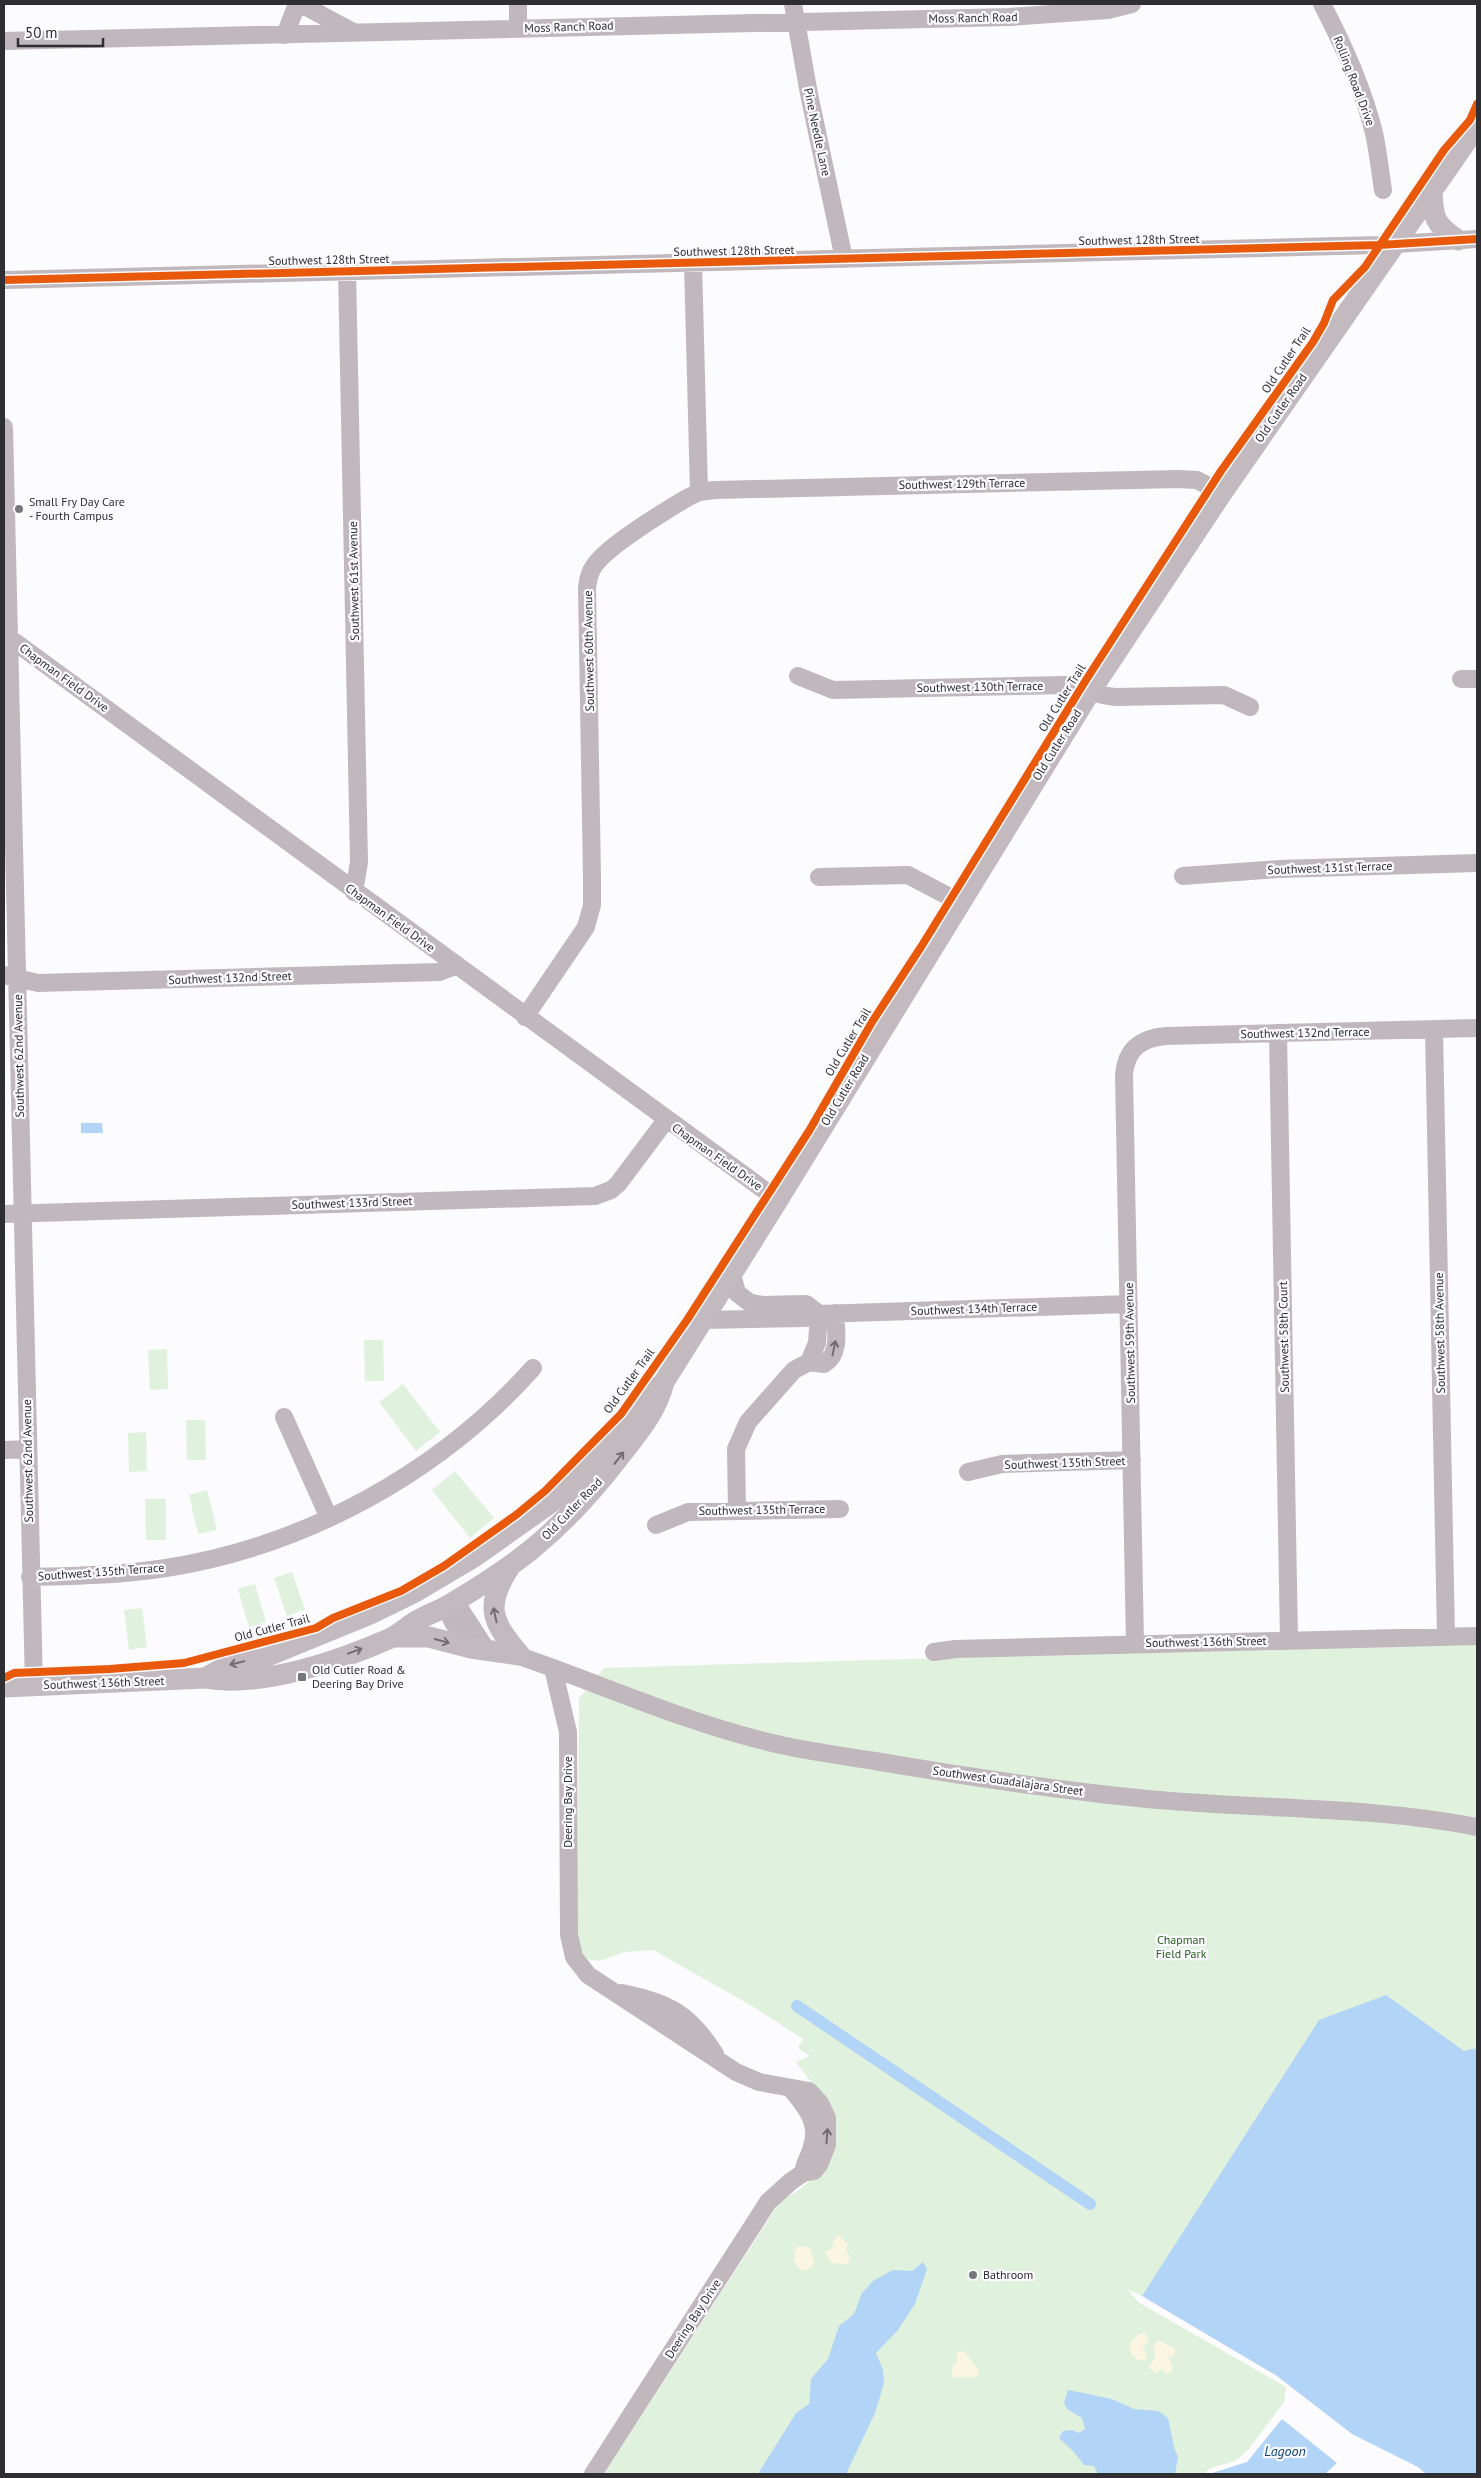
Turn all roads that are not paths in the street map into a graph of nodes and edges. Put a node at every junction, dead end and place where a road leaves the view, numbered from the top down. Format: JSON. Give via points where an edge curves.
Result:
{"nodes":[{"id":1,"x":297,"y":4,"type":"edge"},
{"id":2,"x":301,"y":4,"type":"edge"},
{"id":3,"x":518,"y":4,"type":"edge"},
{"id":4,"x":793,"y":4,"type":"edge"},
{"id":5,"x":1132,"y":4,"type":"edge"},
{"id":6,"x":1322,"y":4,"type":"edge"},
{"id":7,"x":796,"y":22,"type":"junction"},
{"id":8,"x":518,"y":29,"type":"junction"},
{"id":9,"x":355,"y":33,"type":"junction"},
{"id":10,"x":285,"y":35,"type":"junction"},
{"id":11,"x":4,"y":41,"type":"edge"},
{"id":12,"x":1477,"y":126,"type":"edge"},
{"id":13,"x":1383,"y":190,"type":"dead end"},
{"id":14,"x":1432,"y":190,"type":"junction"},
{"id":15,"x":1472,"y":241,"type":"edge"},
{"id":16,"x":1397,"y":244,"type":"junction"},
{"id":17,"x":844,"y":259,"type":"junction"},
{"id":18,"x":693,"y":263,"type":"junction"},
{"id":19,"x":347,"y":270,"type":"junction"},
{"id":20,"x":4,"y":280,"type":"edge"},
{"id":21,"x":4,"y":427,"type":"edge"},
{"id":22,"x":699,"y":492,"type":"junction"},
{"id":23,"x":1222,"y":493,"type":"junction"},
{"id":24,"x":6,"y":585,"type":"edge"},
{"id":25,"x":7,"y":636,"type":"edge"},
{"id":26,"x":798,"y":676,"type":"dead end"},
{"id":27,"x":1090,"y":692,"type":"junction"},
{"id":28,"x":1250,"y":707,"type":"dead end"},
{"id":29,"x":8,"y":737,"type":"edge"},
{"id":30,"x":1477,"y":863,"type":"edge"},
{"id":31,"x":819,"y":876,"type":"dead end"},
{"id":32,"x":1183,"y":876,"type":"dead end"},
{"id":33,"x":354,"y":892,"type":"junction"},
{"id":34,"x":961,"y":903,"type":"junction"},
{"id":35,"x":455,"y":966,"type":"junction"},
{"id":36,"x":11,"y":977,"type":"edge"},
{"id":37,"x":525,"y":1017,"type":"junction"},
{"id":38,"x":1477,"y":1028,"type":"edge"},
{"id":39,"x":1434,"y":1030,"type":"junction"},
{"id":40,"x":1278,"y":1033,"type":"junction"},
{"id":41,"x":1136,"y":1046,"type":"joint"},
{"id":42,"x":666,"y":1120,"type":"junction"},
{"id":43,"x":778,"y":1200,"type":"junction"},
{"id":44,"x":23,"y":1213,"type":"junction"},
{"id":45,"x":4,"y":1214,"type":"edge"},
{"id":46,"x":732,"y":1274,"type":"junction"},
{"id":47,"x":716,"y":1299,"type":"junction"},
{"id":48,"x":1129,"y":1304,"type":"junction"},
{"id":49,"x":763,"y":1306,"type":"junction"},
{"id":50,"x":827,"y":1313,"type":"junction"},
{"id":51,"x":703,"y":1320,"type":"junction"},
{"id":52,"x":533,"y":1368,"type":"dead end"},
{"id":53,"x":664,"y":1382,"type":"junction"},
{"id":54,"x":284,"y":1417,"type":"dead end"},
{"id":55,"x":28,"y":1449,"type":"junction"},
{"id":56,"x":4,"y":1450,"type":"edge"},
{"id":57,"x":1132,"y":1460,"type":"junction"},
{"id":58,"x":968,"y":1472,"type":"dead end"},
{"id":59,"x":556,"y":1499,"type":"junction"},
{"id":60,"x":840,"y":1509,"type":"dead end"},
{"id":61,"x":737,"y":1511,"type":"junction"},
{"id":62,"x":329,"y":1518,"type":"junction"},
{"id":63,"x":656,"y":1525,"type":"dead end"},
{"id":64,"x":510,"y":1566,"type":"junction"},
{"id":65,"x":30,"y":1576,"type":"junction"},
{"id":66,"x":435,"y":1581,"type":"joint"},
{"id":67,"x":448,"y":1605,"type":"junction"},
{"id":68,"x":1477,"y":1636,"type":"edge"},
{"id":69,"x":394,"y":1637,"type":"junction"},
{"id":70,"x":1446,"y":1637,"type":"junction"},
{"id":71,"x":1289,"y":1640,"type":"junction"},
{"id":72,"x":1135,"y":1644,"type":"junction"},
{"id":73,"x":934,"y":1652,"type":"dead end"},
{"id":74,"x":270,"y":1655,"type":"junction"},
{"id":75,"x":520,"y":1655,"type":"junction"},
{"id":76,"x":553,"y":1668,"type":"junction"},
{"id":77,"x":205,"y":1678,"type":"junction"},
{"id":78,"x":34,"y":1686,"type":"junction"},
{"id":79,"x":4,"y":1688,"type":"edge"},
{"id":80,"x":1477,"y":1827,"type":"edge"},
{"id":81,"x":593,"y":2474,"type":"edge"}],
"edges":[{"from":1,"to":10,"type":"street"},
{"from":2,"to":9,"type":"street"},
{"from":3,"to":8,"type":"street"},
{"from":4,"to":7,"type":"street","name":"Pine Needle Lane"},
{"from":5,"to":7,"type":"street","name":"Moss Ranch Road","via":[[1108,10],[1049,16]]},
{"from":6,"to":13,"type":"street","name":"Rolling Road Drive","via":[[1368,112]]},
{"from":7,"to":8,"type":"street","name":"Moss Ranch Road"},
{"from":7,"to":17,"type":"street","name":"Pine Needle Lane","via":[[808,94]]},
{"from":8,"to":9,"type":"street","name":"Moss Ranch Road"},
{"from":9,"to":10,"type":"street","name":"Moss Ranch Road"},
{"from":10,"to":11,"type":"street","name":"Moss Ranch Road"},
{"from":12,"to":14,"type":"main road","name":"Old Cutler Road"},
{"from":14,"to":15,"type":"main road","via":[[1436,222],[1443,230]]},
{"from":14,"to":16,"type":"main road","name":"Old Cutler Road"},
{"from":15,"to":16,"type":"street","name":"Southwest 128th Street"},
{"from":16,"to":17,"type":"street","name":"Southwest 128th Street"},
{"from":16,"to":23,"type":"main road","name":"Old Cutler Road"},
{"from":17,"to":18,"type":"street","name":"Southwest 128th Street"},
{"from":18,"to":19,"type":"street","name":"Southwest 128th Street"},
{"from":18,"to":22,"type":"street"},
{"from":19,"to":20,"type":"street","name":"Southwest 128th Street"},
{"from":19,"to":33,"type":"street","name":"Southwest 61st Avenue","via":[[359,862]]},
{"from":21,"to":24,"type":"street","name":"Southwest 62nd Avenue"},
{"from":22,"to":23,"type":"street","name":"Southwest 129th Terrace","via":[[735,488],[1178,479],[1197,480]]},
{"from":22,"to":37,"type":"street","name":"Southwest 60th Avenue","via":[[614,547],[598,560],[590,572],[587,598],[592,905],[581,937]]},
{"from":23,"to":27,"type":"main road","name":"Old Cutler Road"},
{"from":24,"to":25,"type":"street","name":"Southwest 62nd Avenue"},
{"from":25,"to":29,"type":"street","name":"Southwest 62nd Avenue"},
{"from":25,"to":33,"type":"street","name":"Chapman Field Drive"},
{"from":26,"to":27,"type":"street","name":"Southwest 130th Terrace","via":[[833,690],[1064,685]]},
{"from":27,"to":28,"type":"street","name":"Southwest 130th Terrace","via":[[1116,697],[1224,695]]},
{"from":27,"to":34,"type":"main road","name":"Old Cutler Road"},
{"from":29,"to":36,"type":"street","name":"Southwest 62nd Avenue"},
{"from":30,"to":32,"type":"street","name":"Southwest 131st Terrace"},
{"from":31,"to":34,"type":"street","via":[[908,875]]},
{"from":33,"to":35,"type":"street","name":"Chapman Field Drive"},
{"from":34,"to":43,"type":"main road","name":"Old Cutler Road"},
{"from":35,"to":36,"type":"street","name":"Southwest 132nd Street","via":[[439,972],[419,973],[38,983]]},
{"from":35,"to":37,"type":"street","name":"Chapman Field Drive"},
{"from":36,"to":44,"type":"street","name":"Southwest 62nd Avenue"},
{"from":37,"to":42,"type":"street","name":"Chapman Field Drive"},
{"from":38,"to":39,"type":"street","name":"Southwest 132nd Terrace"},
{"from":39,"to":40,"type":"street","name":"Southwest 132nd Terrace"},
{"from":39,"to":70,"type":"street","name":"Southwest 58th Avenue"},
{"from":40,"to":41,"type":"street","name":"Southwest 132nd Terrace","via":[[1159,1037]]},
{"from":40,"to":71,"type":"street","name":"Southwest 58th Court"},
{"from":41,"to":48,"type":"street","name":"Southwest 59th Avenue","via":[[1127,1059],[1124,1075]]},
{"from":42,"to":43,"type":"street","name":"Chapman Field Drive"},
{"from":42,"to":44,"type":"street","name":"Southwest 133rd Street","via":[[618,1184],[595,1196]]},
{"from":43,"to":46,"type":"main road","name":"Old Cutler Road"},
{"from":44,"to":45,"type":"street","name":"Southwest 133rd Street"},
{"from":44,"to":55,"type":"street","name":"Southwest 62nd Avenue"},
{"from":46,"to":47,"type":"main road","name":"Old Cutler Road"},
{"from":46,"to":49,"type":"street","name":"Southwest 134th Terrace","via":[[739,1296]]},
{"from":47,"to":49,"type":"street","name":"Southwest 134th Terrace","via":[[748,1309]]},
{"from":47,"to":51,"type":"main road","name":"Old Cutler Road"},
{"from":48,"to":50,"type":"street","name":"Southwest 134th Terrace"},
{"from":48,"to":57,"type":"street","name":"Southwest 59th Avenue"},
{"from":49,"to":50,"type":"street","name":"Southwest 134th Terrace","via":[[806,1304]]},
{"from":50,"to":51,"type":"street","name":"Southwest 134th Terrace","via":[[806,1318]]},
{"from":50,"to":61,"type":"street","via":[[809,1362],[788,1376],[745,1428],[736,1449]]},
{"from":51,"to":53,"type":"main road","name":"Old Cutler Road"},
{"from":52,"to":62,"type":"street","name":"Southwest 135th Terrace","via":[[487,1414],[444,1448],[396,1482]]},
{"from":53,"to":59,"type":"main road","name":"Old Cutler Road","via":[[649,1394]]},
{"from":64,"to":53,"type":"main road","name":"Old Cutler Road","one_way":true,"via":[[564,1520],[607,1473],[647,1420],[659,1400]]},
{"from":54,"to":62,"type":"street"},
{"from":55,"to":56,"type":"street"},
{"from":55,"to":65,"type":"street","name":"Southwest 62nd Avenue"},
{"from":57,"to":58,"type":"street","name":"Southwest 135th Street","via":[[1002,1464]]},
{"from":57,"to":72,"type":"street","name":"Southwest 59th Avenue"},
{"from":59,"to":66,"type":"main road","name":"Old Cutler Road"},
{"from":59,"to":67,"type":"main road","via":[[521,1536],[458,1580],[450,1590]]},
{"from":60,"to":61,"type":"street","name":"Southwest 135th Terrace"},
{"from":61,"to":63,"type":"street","name":"Southwest 135th Terrace","via":[[688,1512]]},
{"from":62,"to":65,"type":"street","name":"Southwest 135th Terrace","via":[[259,1544],[188,1564],[124,1573]]},
{"from":64,"to":67,"type":"main road","name":"Old Cutler Road"},
{"from":75,"to":64,"type":"main road","one_way":true,"via":[[500,1631],[493,1611],[497,1586]]},
{"from":65,"to":78,"type":"street","name":"Southwest 62nd Avenue"},
{"from":66,"to":74,"type":"main road","name":"Southwest 136th Street","via":[[370,1614]]},
{"from":67,"to":69,"type":"main road","name":"Southwest 136th Street"},
{"from":67,"to":74,"type":"main road","via":[[437,1600],[421,1602],[341,1639]]},
{"from":67,"to":75,"type":"street","via":[[460,1609],[484,1646]]},
{"from":68,"to":70,"type":"street","name":"Southwest 136th Street"},
{"from":69,"to":75,"type":"main road","one_way":true,"via":[[430,1637],[471,1648]]},
{"from":77,"to":69,"type":"main road","name":"Southwest 136th Street","one_way":true,"via":[[224,1681],[258,1678],[321,1663]]},
{"from":70,"to":71,"type":"street","name":"Southwest 136th Street"},
{"from":71,"to":72,"type":"street","name":"Southwest 136th Street"},
{"from":72,"to":73,"type":"street","name":"Southwest 136th Street"},
{"from":74,"to":77,"type":"main road","name":"Southwest 136th Street","one_way":true,"via":[[227,1666]]},
{"from":75,"to":76,"type":"street"},
{"from":76,"to":80,"type":"street","name":"Southwest Guadalajara Street","via":[[718,1727],[818,1752],[1089,1793],[1388,1814]]},
{"from":76,"to":81,"type":"street","name":"Deering Bay Drive","via":[[568,1732],[570,1946],[574,1957],[584,1971],[612,1991],[748,2078],[809,2091],[824,2111],[828,2127],[827,2146],[819,2165],[814,2171],[803,2173],[768,2202]]},
{"from":77,"to":78,"type":"main road","name":"Southwest 136th Street"},
{"from":78,"to":79,"type":"main road","name":"Southwest 136th Street"}]}
